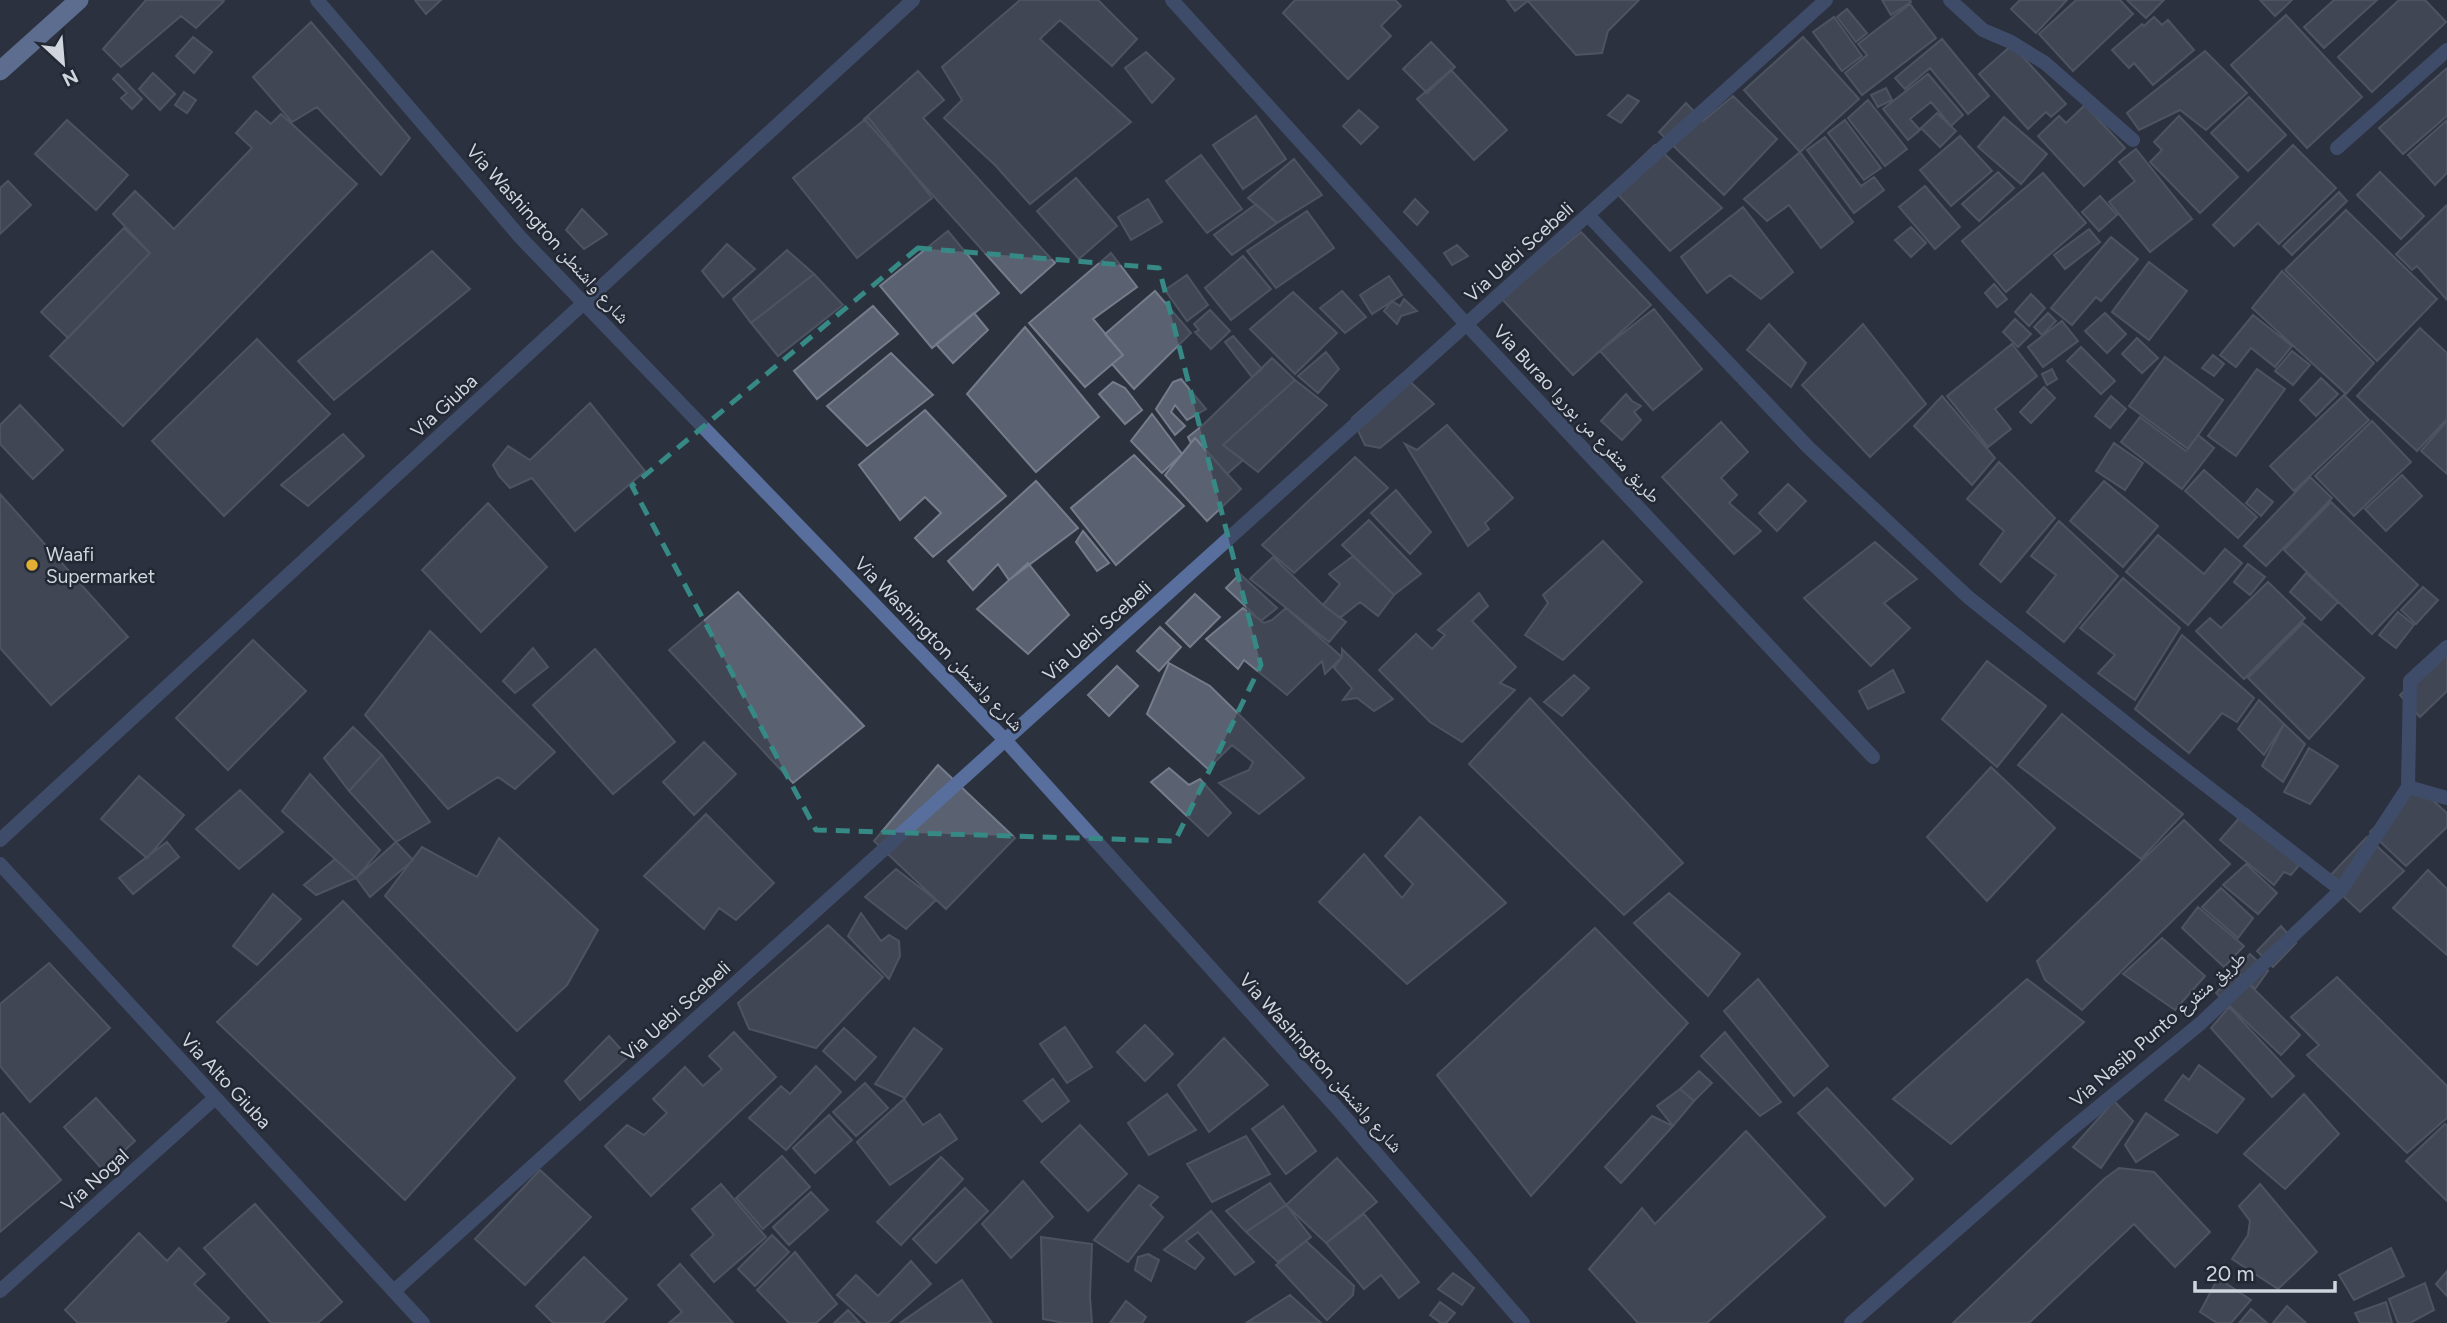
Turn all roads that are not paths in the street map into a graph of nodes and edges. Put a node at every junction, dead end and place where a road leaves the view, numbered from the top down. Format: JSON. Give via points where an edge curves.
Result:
{"nodes":[{"id":1,"x":79,"y":0,"type":"edge"},
{"id":2,"x":317,"y":0,"type":"edge"},
{"id":3,"x":913,"y":0,"type":"edge"},
{"id":4,"x":1172,"y":0,"type":"edge"},
{"id":5,"x":1826,"y":0,"type":"edge"},
{"id":6,"x":1950,"y":0,"type":"edge"},
{"id":7,"x":2447,"y":50,"type":"edge"},
{"id":8,"x":0,"y":71,"type":"edge"},
{"id":9,"x":2133,"y":141,"type":"dead end"},
{"id":10,"x":2337,"y":148,"type":"dead end"},
{"id":11,"x":1588,"y":215,"type":"junction"},
{"id":12,"x":583,"y":304,"type":"junction"},
{"id":13,"x":1467,"y":325,"type":"junction"},
{"id":14,"x":2447,"y":647,"type":"edge"},
{"id":15,"x":1005,"y":740,"type":"junction"},
{"id":16,"x":1873,"y":757,"type":"dead end"},
{"id":17,"x":2408,"y":787,"type":"junction"},
{"id":18,"x":2447,"y":798,"type":"edge"},
{"id":19,"x":0,"y":840,"type":"edge"},
{"id":20,"x":0,"y":864,"type":"edge"},
{"id":21,"x":2341,"y":890,"type":"junction"},
{"id":22,"x":215,"y":1098,"type":"junction"},
{"id":23,"x":0,"y":1291,"type":"edge"},
{"id":24,"x":394,"y":1292,"type":"junction"},
{"id":25,"x":424,"y":1323,"type":"edge"},
{"id":26,"x":1523,"y":1323,"type":"edge"},
{"id":27,"x":1851,"y":1323,"type":"edge"}],
"edges":[{"from":1,"to":8,"type":"highway"},
{"from":2,"to":12,"type":"street","name":"Via Washington شارع واشنطن"},
{"from":3,"to":12,"type":"street","name":"Via Giuba"},
{"from":4,"to":13,"type":"street","name":"Via Burao طريق متفرع من بوروا"},
{"from":5,"to":11,"type":"street","name":"Via Uebi Scebeli"},
{"from":6,"to":9,"type":"street","via":[[1983,30],[2045,63]]},
{"from":7,"to":10,"type":"street"},
{"from":11,"to":13,"type":"street","name":"Via Uebi Scebeli"},
{"from":11,"to":21,"type":"street","via":[[1808,447],[1968,597]]},
{"from":12,"to":15,"type":"street","name":"Via Washington شارع واشنطن"},
{"from":12,"to":19,"type":"street","name":"Via Giuba"},
{"from":13,"to":15,"type":"street","name":"Via Uebi Scebeli"},
{"from":13,"to":16,"type":"street","name":"Via Burao طريق متفرع من بوروا"},
{"from":14,"to":17,"type":"street","via":[[2410,681]]},
{"from":15,"to":24,"type":"street","name":"Via Uebi Scebeli"},
{"from":15,"to":26,"type":"street","name":"Via Washington شارع واشنطن","via":[[1337,1108]]},
{"from":17,"to":18,"type":"street"},
{"from":17,"to":21,"type":"street","name":"Via Nasib Punto طريق متفرع"},
{"from":20,"to":22,"type":"street","name":"Via Alto Giuba"},
{"from":21,"to":27,"type":"street","name":"Via Nasib Punto طريق متفرع","via":[[2201,1023],[2068,1132]]},
{"from":22,"to":23,"type":"street","name":"Via Nogal"},
{"from":22,"to":24,"type":"street","name":"Via Alto Giuba"},
{"from":24,"to":25,"type":"street","name":"Via Alto Giuba"}]}
